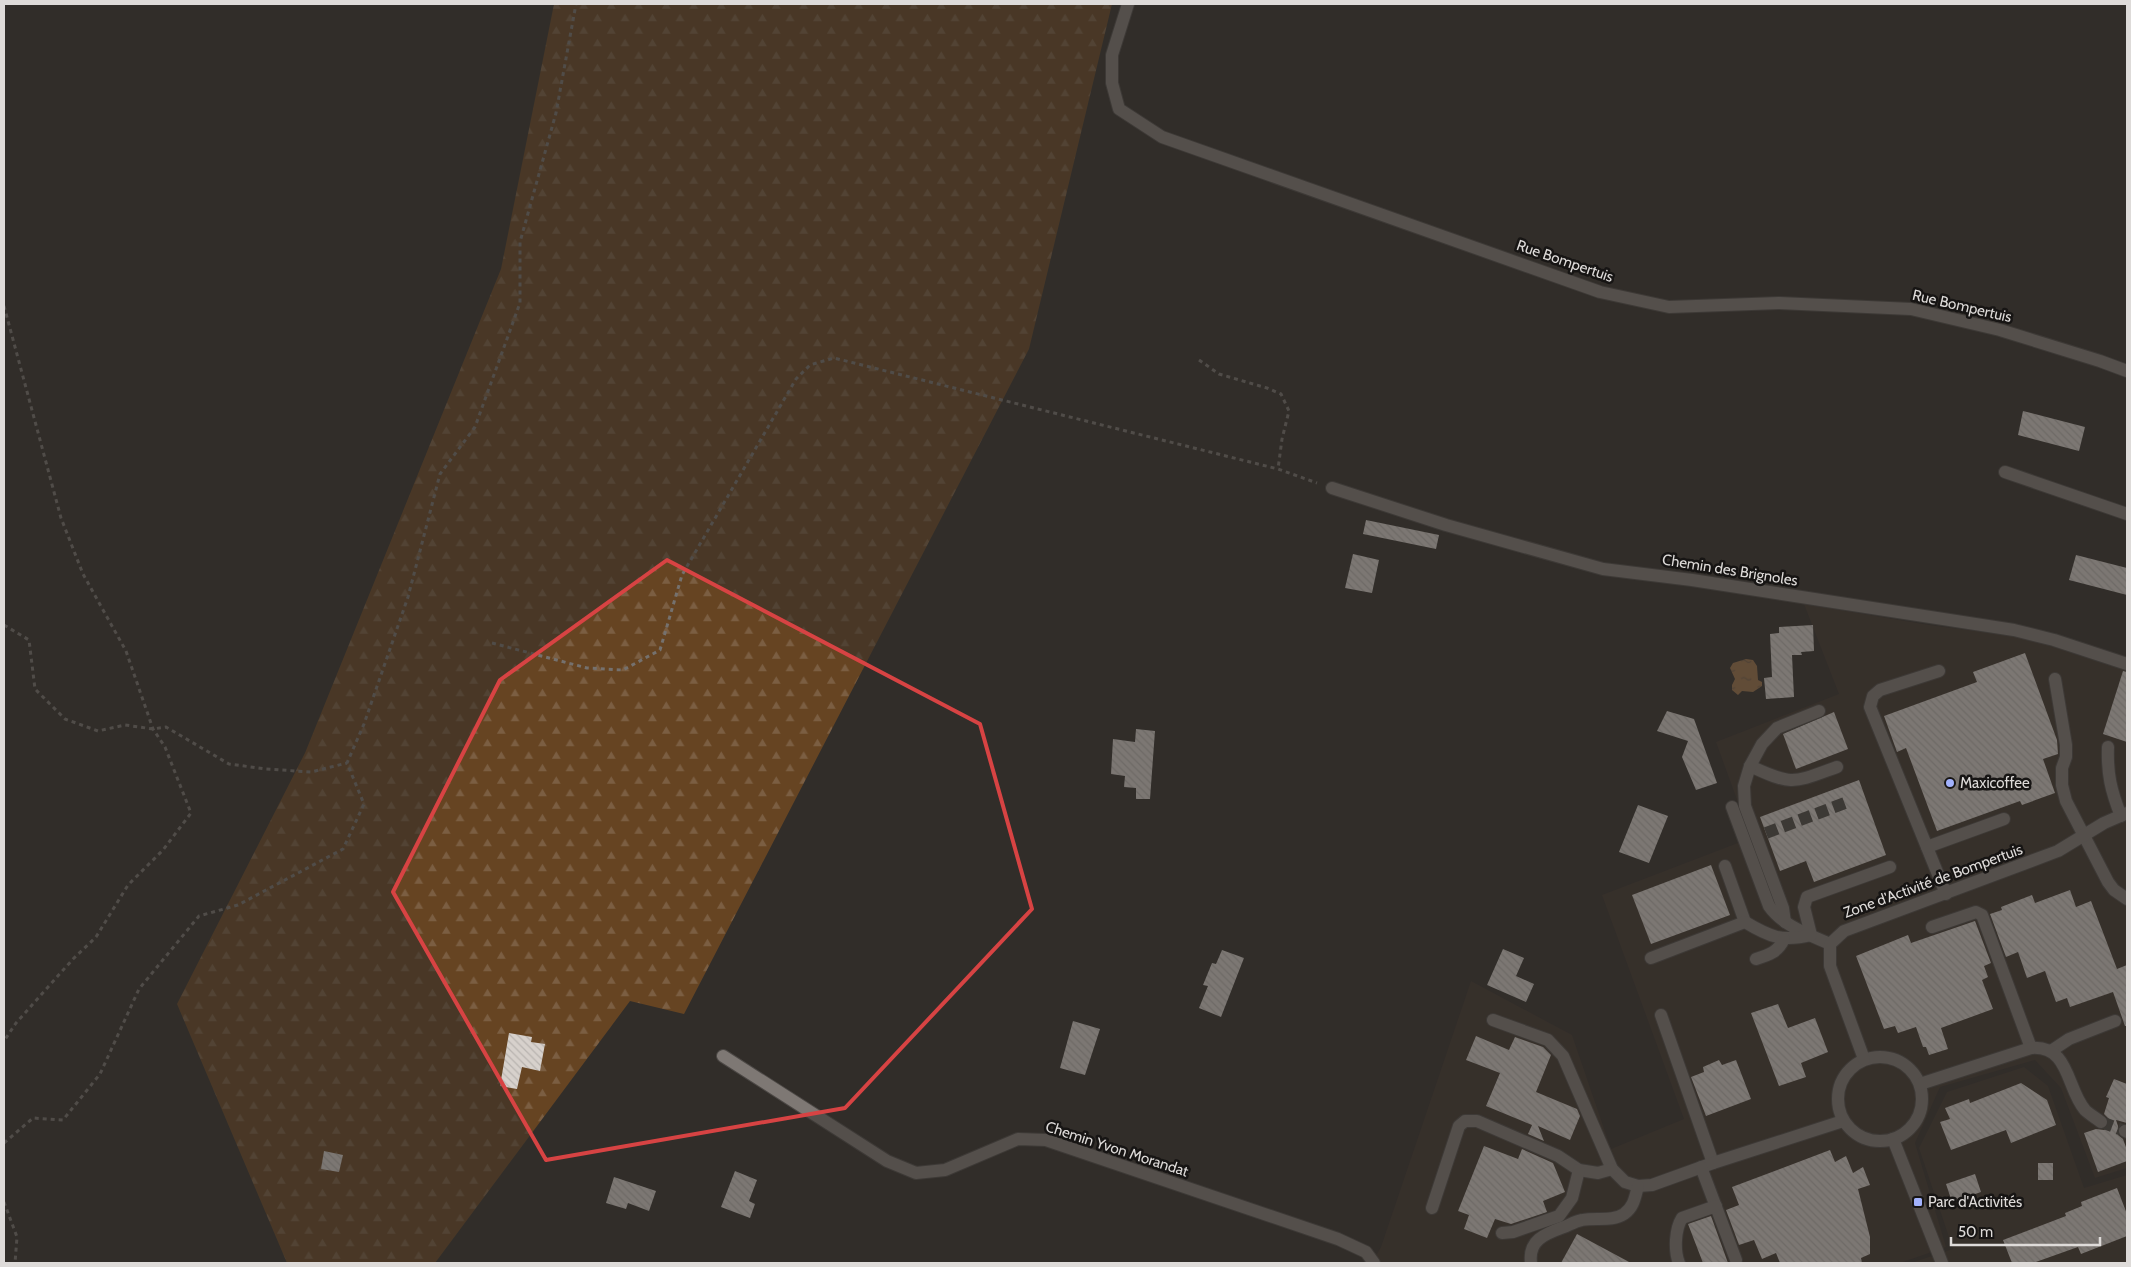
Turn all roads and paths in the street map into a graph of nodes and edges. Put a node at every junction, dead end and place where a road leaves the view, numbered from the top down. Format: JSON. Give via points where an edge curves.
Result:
{"nodes":[{"id":1,"x":576,"y":4,"type":"edge"},
{"id":2,"x":1128,"y":4,"type":"edge"},
{"id":3,"x":4,"y":306,"type":"edge"},
{"id":4,"x":1199,"y":360,"type":"dead end"},
{"id":5,"x":2127,"y":371,"type":"edge"},
{"id":6,"x":1278,"y":469,"type":"junction"},
{"id":7,"x":2005,"y":472,"type":"dead end"},
{"id":8,"x":1332,"y":488,"type":"joint"},
{"id":9,"x":2127,"y":514,"type":"edge"},
{"id":10,"x":4,"y":626,"type":"edge"},
{"id":11,"x":492,"y":643,"type":"dead end"},
{"id":12,"x":2127,"y":664,"type":"edge"},
{"id":13,"x":1939,"y":671,"type":"dead end"},
{"id":14,"x":2054,"y":679,"type":"dead end"},
{"id":15,"x":1819,"y":711,"type":"dead end"},
{"id":16,"x":153,"y":729,"type":"junction"},
{"id":17,"x":2108,"y":747,"type":"dead end"},
{"id":18,"x":347,"y":763,"type":"junction"},
{"id":19,"x":1750,"y":766,"type":"junction"},
{"id":20,"x":1837,"y":767,"type":"dead end"},
{"id":21,"x":1732,"y":808,"type":"dead end"},
{"id":22,"x":2124,"y":814,"type":"edge"},
{"id":23,"x":2004,"y":819,"type":"dead end"},
{"id":24,"x":2085,"y":836,"type":"junction"},
{"id":25,"x":1927,"y":847,"type":"junction"},
{"id":26,"x":1725,"y":866,"type":"dead end"},
{"id":27,"x":1890,"y":867,"type":"dead end"},
{"id":28,"x":1946,"y":894,"type":"junction"},
{"id":29,"x":2127,"y":899,"type":"edge"},
{"id":30,"x":1745,"y":922,"type":"junction"},
{"id":31,"x":1785,"y":922,"type":"junction"},
{"id":32,"x":1932,"y":928,"type":"dead end"},
{"id":33,"x":1811,"y":935,"type":"junction"},
{"id":34,"x":1784,"y":939,"type":"junction"},
{"id":35,"x":1830,"y":944,"type":"junction"},
{"id":36,"x":1651,"y":958,"type":"dead end"},
{"id":37,"x":1756,"y":959,"type":"dead end"},
{"id":38,"x":1661,"y":1015,"type":"dead end"},
{"id":39,"x":1493,"y":1020,"type":"dead end"},
{"id":40,"x":2114,"y":1021,"type":"dead end"},
{"id":41,"x":4,"y":1041,"type":"edge"},
{"id":42,"x":2031,"y":1048,"type":"junction"},
{"id":43,"x":2051,"y":1051,"type":"junction"},
{"id":44,"x":723,"y":1056,"type":"dead end"},
{"id":45,"x":1864,"y":1059,"type":"junction"},
{"id":46,"x":1920,"y":1084,"type":"junction"},
{"id":47,"x":1843,"y":1121,"type":"junction"},
{"id":48,"x":2100,"y":1122,"type":"tunnel mouth"},
{"id":49,"x":1893,"y":1139,"type":"junction"},
{"id":50,"x":4,"y":1143,"type":"edge"},
{"id":51,"x":1707,"y":1165,"type":"junction"},
{"id":52,"x":1612,"y":1169,"type":"junction"},
{"id":53,"x":1579,"y":1170,"type":"junction"},
{"id":54,"x":1638,"y":1186,"type":"junction"},
{"id":55,"x":4,"y":1202,"type":"edge"},
{"id":56,"x":1716,"y":1206,"type":"junction"},
{"id":57,"x":1432,"y":1208,"type":"dead end"},
{"id":58,"x":1502,"y":1233,"type":"dead end"},
{"id":59,"x":1736,"y":1260,"type":"dead end"},
{"id":60,"x":16,"y":1263,"type":"edge"},
{"id":61,"x":1374,"y":1263,"type":"edge"},
{"id":62,"x":1531,"y":1263,"type":"edge"},
{"id":63,"x":1679,"y":1263,"type":"edge"},
{"id":64,"x":1942,"y":1263,"type":"edge"}],
"edges":[{"from":1,"to":18,"type":"path","via":[[556,113],[520,242],[520,303],[475,427],[440,474],[408,597],[364,724]]},
{"from":2,"to":5,"type":"street","name":"Rue Bompertuis","via":[[1112,56],[1112,83],[1119,109],[1162,138],[1600,292],[1669,307],[1779,303],[1911,309],[2000,330]]},
{"from":3,"to":16,"type":"path","via":[[61,518],[83,574],[126,651]]},
{"from":4,"to":6,"type":"path","via":[[1220,374],[1281,394],[1289,411]]},
{"from":6,"to":8,"type":"path"},
{"from":6,"to":11,"type":"path","via":[[834,358],[810,365],[796,379],[682,575],[660,650],[623,670],[587,668]]},
{"from":7,"to":9,"type":"street"},
{"from":8,"to":12,"type":"street","name":"Chemin des Brignoles","via":[[1446,525],[1603,568],[2014,630]]},
{"from":10,"to":16,"type":"path","via":[[29,640],[35,689],[65,719],[98,732],[125,725]]},
{"from":13,"to":25,"type":"street","via":[[1880,690],[1873,696],[1870,707]]},
{"from":14,"to":24,"type":"street","via":[[2066,745],[2062,785],[2066,800]]},
{"from":15,"to":19,"type":"street","via":[[1777,728],[1762,744]]},
{"from":16,"to":18,"type":"path","via":[[166,727],[229,764],[311,772]]},
{"from":16,"to":41,"type":"path","via":[[165,747],[191,813],[163,850],[128,885],[96,937],[67,965]]},
{"from":17,"to":22,"type":"street","via":[[2111,790]]},
{"from":18,"to":50,"type":"path","via":[[364,804],[343,849],[238,905],[200,916],[138,989],[100,1074],[63,1120],[33,1118]]},
{"from":19,"to":20,"type":"street","via":[[1789,781]]},
{"from":19,"to":31,"type":"street","via":[[1744,786],[1745,806],[1761,834]]},
{"from":21,"to":31,"type":"street","via":[[1769,906]]},
{"from":22,"to":24,"type":"street","name":"Zone d'Activité de Bompertuis"},
{"from":23,"to":25,"type":"street"},
{"from":24,"to":28,"type":"street","name":"Zone d'Activité de Bompertuis","via":[[2058,852]]},
{"from":24,"to":29,"type":"street","via":[[2108,882]]},
{"from":25,"to":28,"type":"street"},
{"from":26,"to":30,"type":"street"},
{"from":27,"to":33,"type":"street","via":[[1806,897],[1804,907]]},
{"from":28,"to":35,"type":"street","name":"Zone d'Activité de Bompertuis","via":[[1844,931]]},
{"from":30,"to":34,"type":"street","via":[[1763,933]]},
{"from":30,"to":36,"type":"street"},
{"from":31,"to":33,"type":"street"},
{"from":32,"to":42,"type":"street","via":[[1976,912],[1982,915]]},
{"from":33,"to":34,"type":"street"},
{"from":33,"to":35,"type":"street"},
{"from":34,"to":37,"type":"street","via":[[1772,954]]},
{"from":35,"to":45,"type":"street","via":[[1830,966]]},
{"from":38,"to":51,"type":"street"},
{"from":39,"to":52,"type":"street","via":[[1548,1040],[1563,1056]]},
{"from":40,"to":43,"type":"street","via":[[2070,1039]]},
{"from":42,"to":43,"type":"street"},
{"from":42,"to":46,"type":"street"},
{"from":43,"to":48,"type":"street","via":[[2061,1060],[2085,1110]]},
{"from":44,"to":61,"type":"street","name":"Chemin Yvon Morandat","via":[[887,1161],[916,1173],[946,1170],[1018,1139],[1046,1140],[1338,1239],[1366,1252]]},
{"from":45,"to":46,"type":"street","via":[[1878,1056],[1904,1063]]},
{"from":45,"to":47,"type":"street","via":[[1854,1065],[1839,1085],[1837,1097]]},
{"from":46,"to":49,"type":"street","via":[[1923,1098],[1915,1124]]},
{"from":47,"to":49,"type":"street","via":[[1865,1139],[1879,1142]]},
{"from":47,"to":51,"type":"street"},
{"from":49,"to":64,"type":"street"},
{"from":51,"to":54,"type":"street","via":[[1652,1185]]},
{"from":51,"to":56,"type":"street"},
{"from":52,"to":53,"type":"street","via":[[1598,1173]]},
{"from":52,"to":54,"type":"street","via":[[1625,1182]]},
{"from":53,"to":57,"type":"street","via":[[1558,1156],[1477,1120],[1465,1120],[1459,1126]]},
{"from":53,"to":58,"type":"street","via":[[1572,1198],[1558,1216]]},
{"from":54,"to":62,"type":"street","via":[[1633,1205],[1625,1213],[1615,1218],[1582,1220],[1540,1236],[1530,1254]]},
{"from":55,"to":60,"type":"path","via":[[17,1237]]},
{"from":56,"to":59,"type":"street"},
{"from":56,"to":63,"type":"street","via":[[1682,1218],[1676,1250]]}]}
